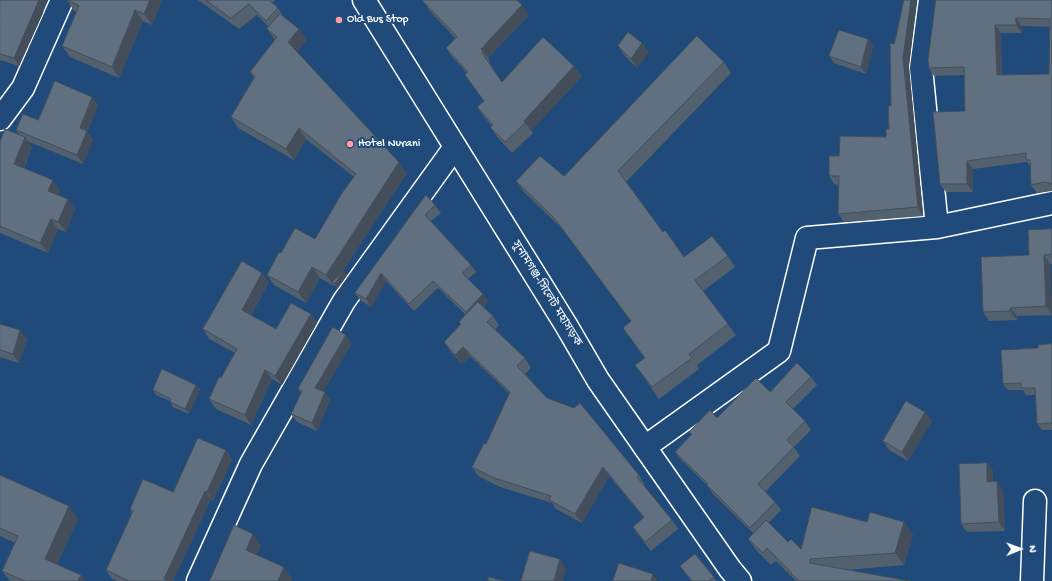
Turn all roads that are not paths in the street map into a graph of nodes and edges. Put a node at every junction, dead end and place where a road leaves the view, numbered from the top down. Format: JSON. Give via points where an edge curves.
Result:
{"nodes":[{"id":1,"x":62,"y":0,"type":"edge"},
{"id":2,"x":364,"y":0,"type":"edge"},
{"id":3,"x":930,"y":0,"type":"edge"},
{"id":4,"x":0,"y":119,"type":"edge"},
{"id":5,"x":455,"y":147,"type":"junction"},
{"id":6,"x":1052,"y":203,"type":"edge"},
{"id":7,"x":937,"y":227,"type":"junction"},
{"id":8,"x":645,"y":447,"type":"junction"},
{"id":9,"x":1035,"y":501,"type":"dead end"},
{"id":10,"x":198,"y":581,"type":"edge"},
{"id":11,"x":740,"y":581,"type":"edge"},
{"id":12,"x":1032,"y":581,"type":"edge"}],
"edges":[{"from":1,"to":4,"type":"street","via":[[23,88]]},
{"from":2,"to":5,"type":"street","name":"সুনামগঞ্জ-সিলেট মহাসড়ক"},
{"from":3,"to":7,"type":"street","via":[[922,68]]},
{"from":5,"to":8,"type":"street","name":"সুনামগঞ্জ-সিলেট মহাসড়ক","via":[[598,380]]},
{"from":5,"to":10,"type":"street","via":[[344,301],[250,464]]},
{"from":6,"to":7,"type":"street"},
{"from":7,"to":8,"type":"street","via":[[807,238],[779,351]]},
{"from":8,"to":11,"type":"street","name":"সুনামগঞ্জ-সিলেট মহাসড়ক"},
{"from":9,"to":12,"type":"street"}]}
